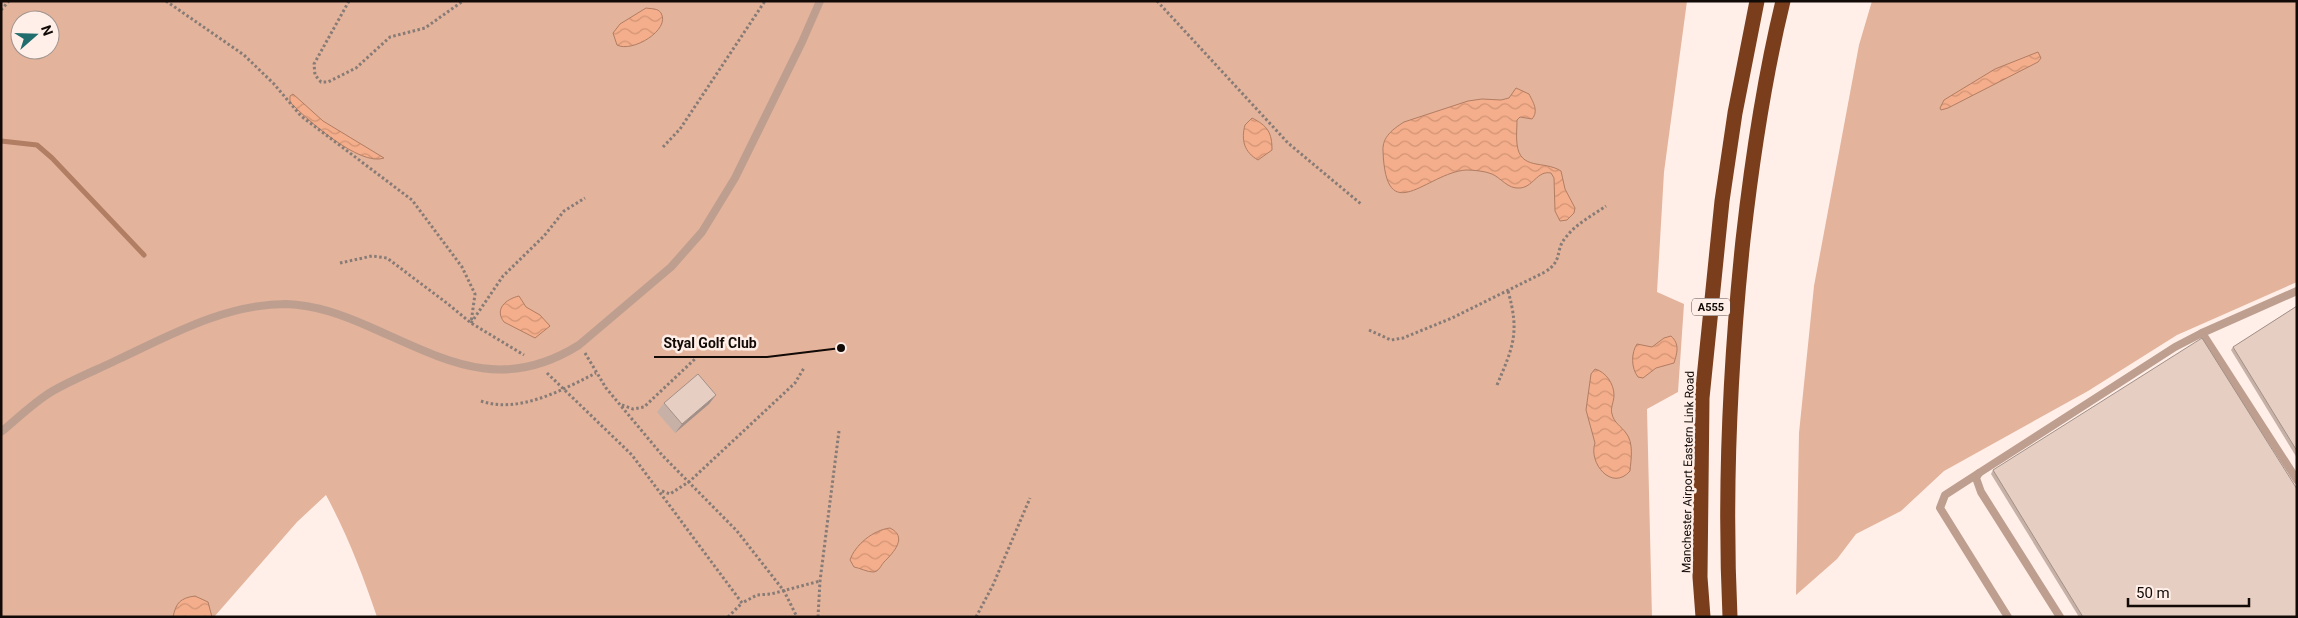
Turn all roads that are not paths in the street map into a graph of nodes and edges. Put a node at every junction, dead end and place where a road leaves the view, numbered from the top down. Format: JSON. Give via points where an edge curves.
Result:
{"nodes":[{"id":1,"x":820,"y":1,"type":"edge"},
{"id":2,"x":1757,"y":1,"type":"edge"},
{"id":3,"x":1782,"y":1,"type":"edge"},
{"id":4,"x":2297,"y":291,"type":"edge"},
{"id":5,"x":2202,"y":333,"type":"junction"},
{"id":6,"x":1,"y":432,"type":"edge"},
{"id":7,"x":1979,"y":473,"type":"junction"},
{"id":8,"x":2297,"y":480,"type":"edge"},
{"id":9,"x":1703,"y":617,"type":"edge"},
{"id":10,"x":1730,"y":617,"type":"edge"},
{"id":11,"x":2008,"y":617,"type":"edge"},
{"id":12,"x":2060,"y":617,"type":"edge"}],
"edges":[{"from":1,"to":6,"type":"lane","via":[[735,178],[702,232],[671,267],[579,345],[562,355],[539,365],[511,370],[477,368],[439,357],[324,309],[286,304],[265,306],[226,313],[183,328],[51,392]]},
{"from":2,"to":9,"type":"highway","name":"Manchester Airport Eastern Link Road","number":"A555","via":[[1722,201],[1702,398],[1700,577]]},
{"from":3,"to":10,"type":"highway","number":"A555","via":[[1760,116],[1737,300],[1730,411]]},
{"from":4,"to":5,"type":"lane"},
{"from":5,"to":7,"type":"lane"},
{"from":5,"to":8,"type":"lane"},
{"from":7,"to":11,"type":"lane","via":[[1945,495],[1940,508]]},
{"from":7,"to":12,"type":"lane","via":[[1976,478],[1981,492]]}]}
